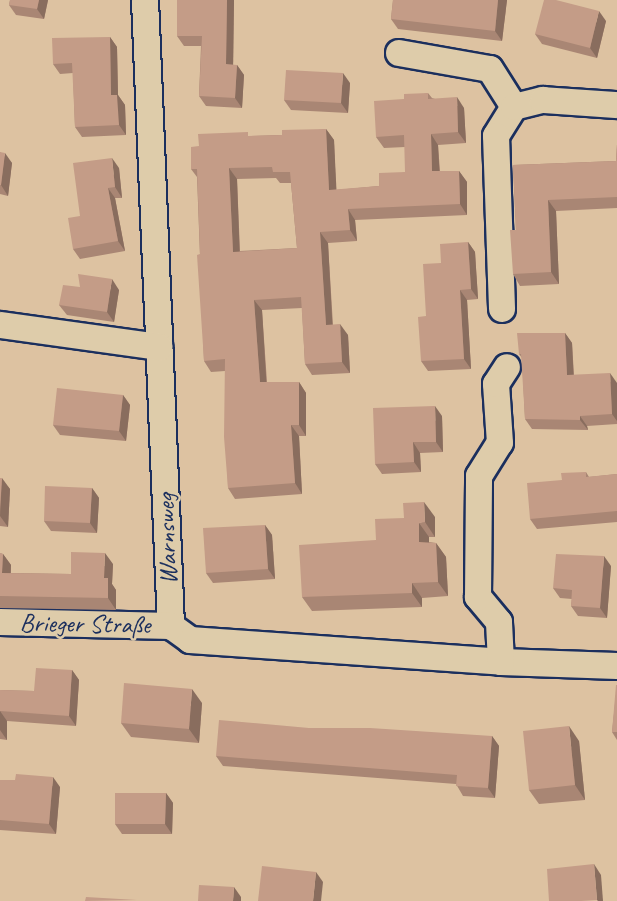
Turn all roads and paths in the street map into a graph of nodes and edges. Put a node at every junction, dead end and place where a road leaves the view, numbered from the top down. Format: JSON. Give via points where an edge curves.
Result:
{"nodes":[{"id":1,"x":145,"y":0,"type":"edge"},
{"id":2,"x":399,"y":53,"type":"dead end"},
{"id":3,"x":617,"y":105,"type":"edge"},
{"id":4,"x":514,"y":107,"type":"junction"},
{"id":5,"x":502,"y":309,"type":"dead end"},
{"id":6,"x":0,"y":325,"type":"edge"},
{"id":7,"x":159,"y":347,"type":"junction"},
{"id":8,"x":507,"y":368,"type":"dead end"},
{"id":9,"x":0,"y":622,"type":"edge"},
{"id":10,"x":171,"y":626,"type":"junction"},
{"id":11,"x":501,"y":662,"type":"junction"},
{"id":12,"x":617,"y":666,"type":"edge"}],
"edges":[{"from":1,"to":7,"type":"street","name":"Warnsweg"},
{"from":2,"to":4,"type":"street","via":[[490,69]]},
{"from":3,"to":4,"type":"street","via":[[543,100]]},
{"from":4,"to":5,"type":"street","via":[[496,136]]},
{"from":6,"to":7,"type":"street"},
{"from":7,"to":10,"type":"street","name":"Warnsweg"},
{"from":8,"to":11,"type":"street","via":[[496,384],[500,443],[479,476],[478,597],[499,622]]},
{"from":9,"to":10,"type":"street","name":"Brieger Straße"},
{"from":10,"to":11,"type":"street","via":[[190,640]]},
{"from":11,"to":12,"type":"street"}]}
